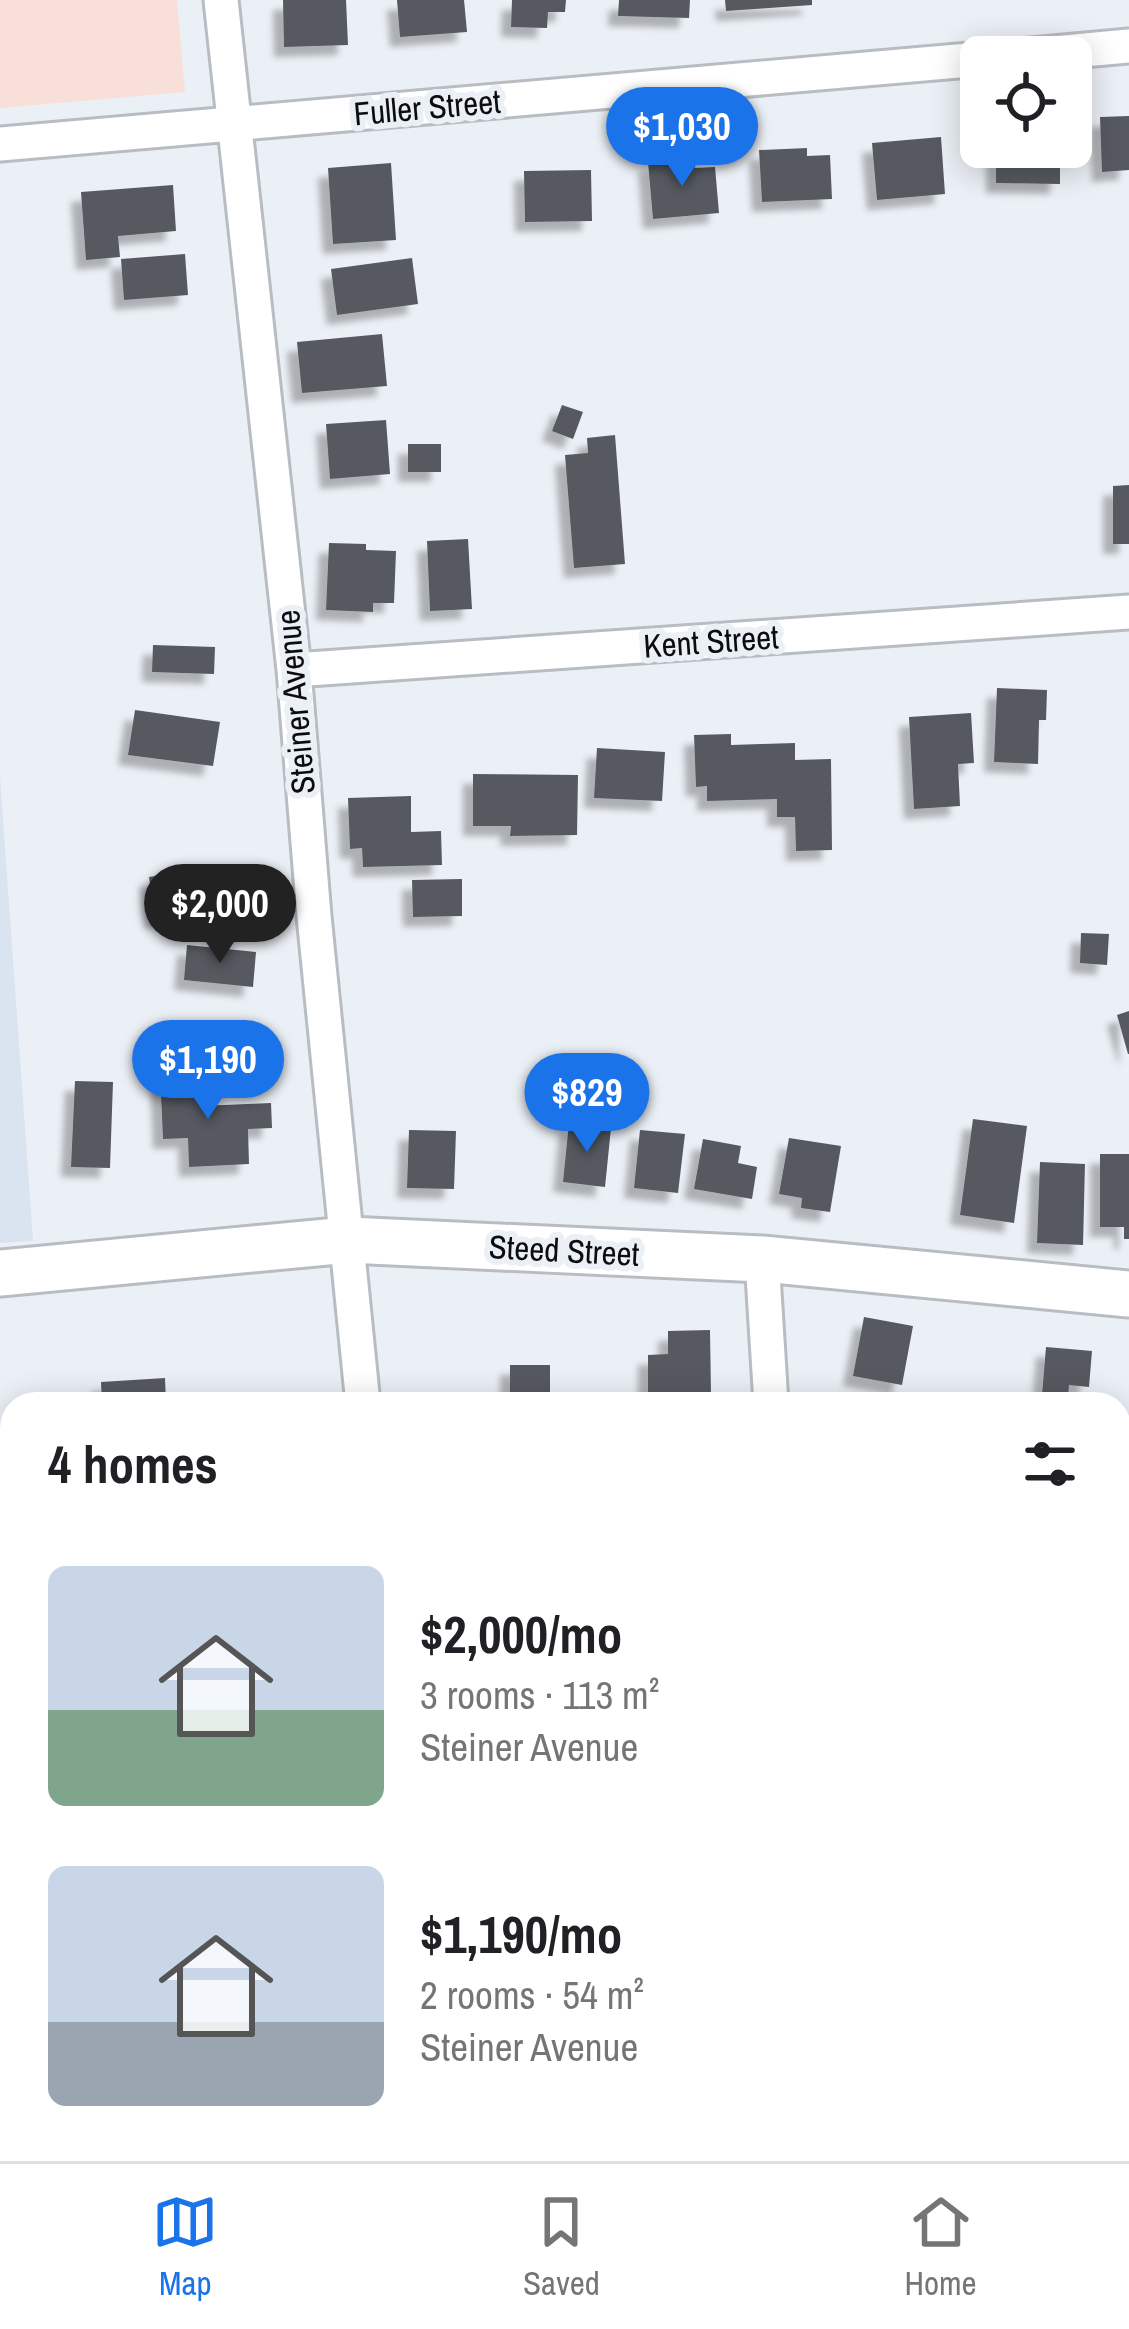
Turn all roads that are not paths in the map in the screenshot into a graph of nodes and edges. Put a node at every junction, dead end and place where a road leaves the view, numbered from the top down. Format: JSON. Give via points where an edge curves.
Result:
{"nodes":[{"id":1,"x":220,"y":0,"type":"edge"},
{"id":2,"x":1129,"y":46,"type":"edge"},
{"id":3,"x":1092,"y":49,"type":"edge"},
{"id":4,"x":960,"y":61,"type":"edge"},
{"id":5,"x":232,"y":124,"type":"junction"},
{"id":6,"x":0,"y":144,"type":"edge"},
{"id":7,"x":1129,"y":612,"type":"edge"},
{"id":8,"x":294,"y":670,"type":"junction"},
{"id":9,"x":348,"y":1240,"type":"junction"},
{"id":10,"x":762,"y":1259,"type":"junction"},
{"id":11,"x":0,"y":1273,"type":"edge"},
{"id":12,"x":1129,"y":1294,"type":"edge"},
{"id":13,"x":362,"y":1392,"type":"edge"},
{"id":14,"x":770,"y":1392,"type":"edge"}],
"edges":[{"from":1,"to":5,"type":"street","name":"Steiner Avenue"},
{"from":2,"to":3,"type":"street"},
{"from":4,"to":5,"type":"street","name":"Fuller Street"},
{"from":5,"to":6,"type":"street","name":"Fuller Street"},
{"from":5,"to":8,"type":"street","name":"Steiner Avenue"},
{"from":7,"to":8,"type":"street","name":"Kent Street"},
{"from":8,"to":9,"type":"street","name":"Steiner Avenue"},
{"from":9,"to":10,"type":"street","name":"Steed Street"},
{"from":9,"to":11,"type":"street","name":"Steed Street"},
{"from":9,"to":13,"type":"street","name":"Steiner Avenue"},
{"from":10,"to":12,"type":"street","name":"Steed Street"},
{"from":10,"to":14,"type":"street"}]}
